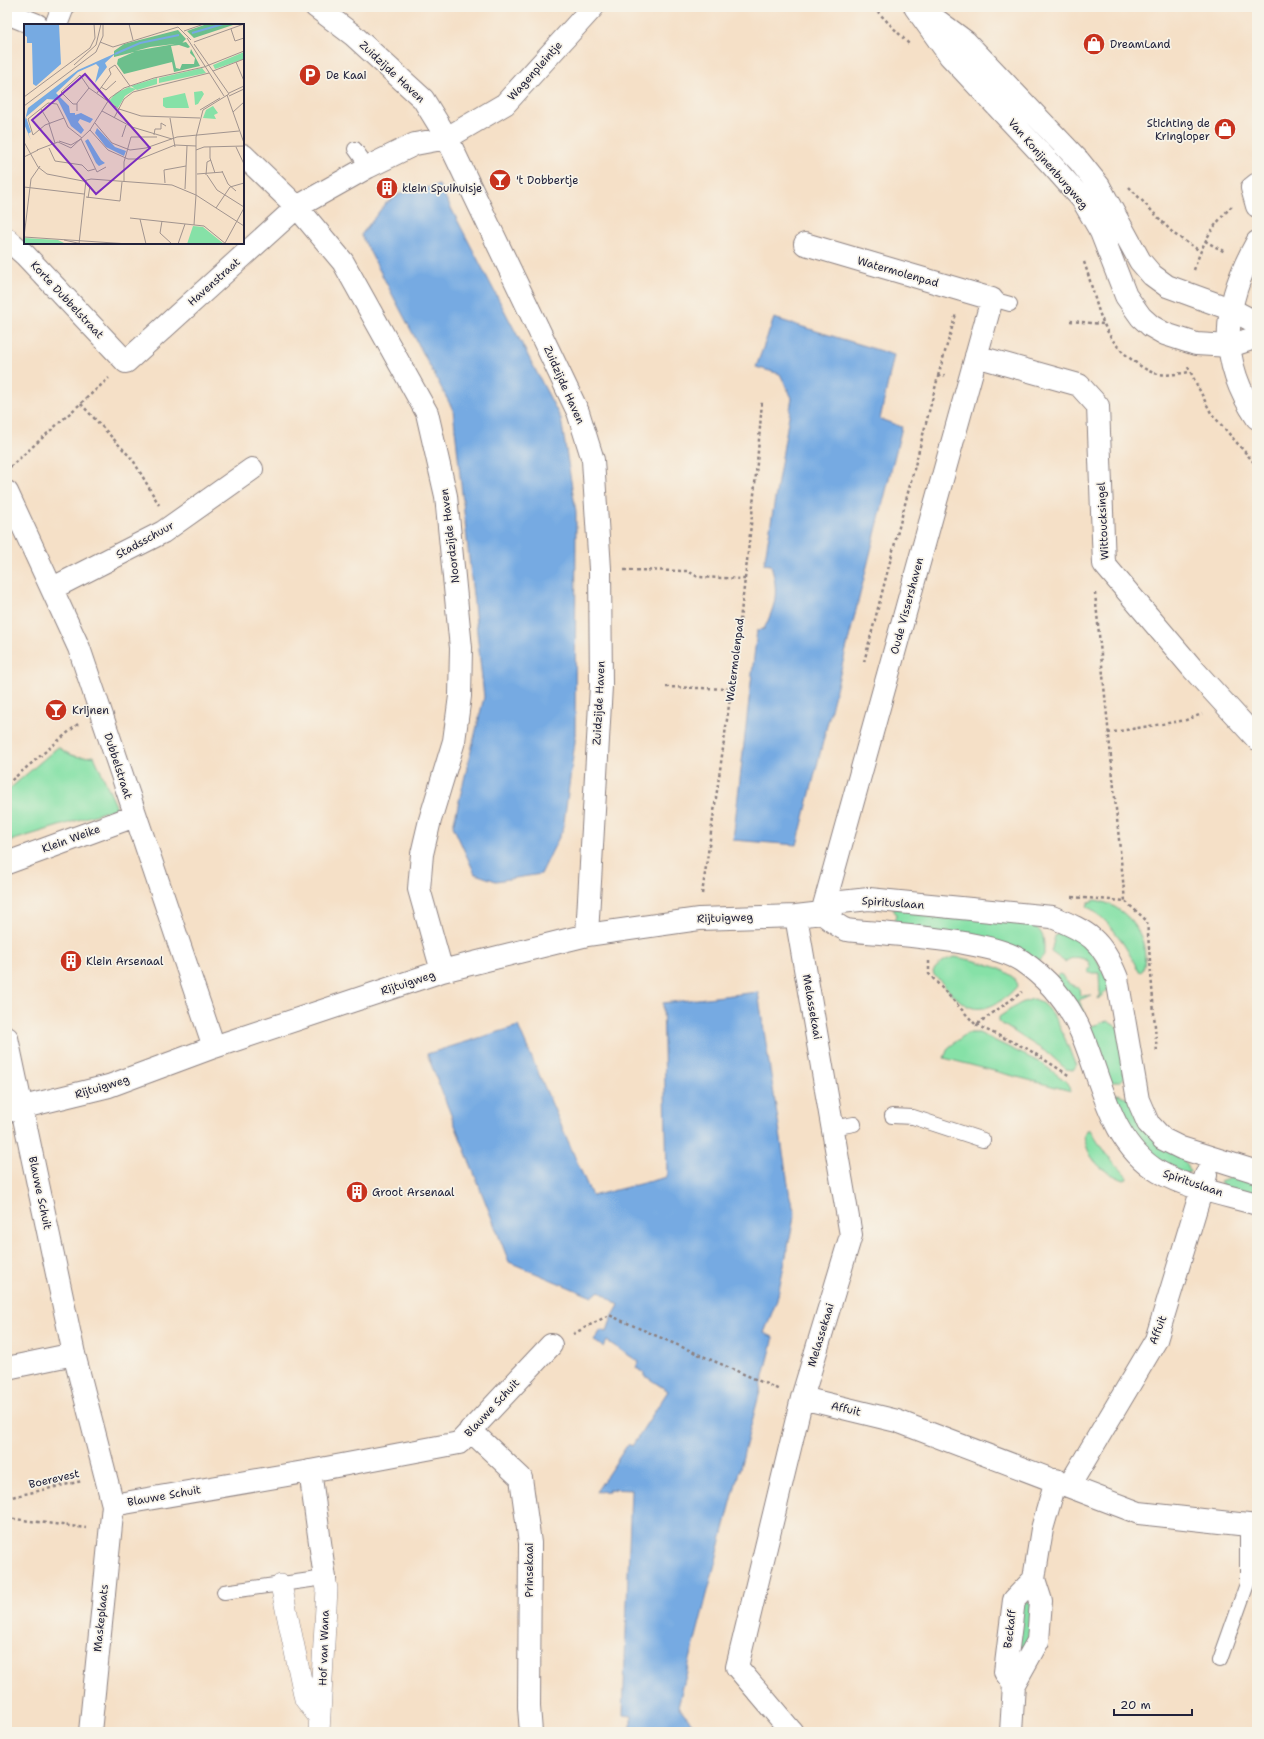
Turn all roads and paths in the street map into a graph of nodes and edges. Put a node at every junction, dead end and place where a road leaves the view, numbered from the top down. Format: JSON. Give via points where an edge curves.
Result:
{"nodes":[{"id":1,"x":63,"y":7,"type":"edge"},
{"id":2,"x":316,"y":7,"type":"edge"},
{"id":3,"x":593,"y":7,"type":"edge"},
{"id":4,"x":915,"y":7,"type":"edge"},
{"id":5,"x":919,"y":7,"type":"edge"},
{"id":6,"x":7,"y":13,"type":"edge"},
{"id":7,"x":34,"y":24,"type":"edge"},
{"id":8,"x":56,"y":24,"type":"edge"},
{"id":9,"x":448,"y":138,"type":"junction"},
{"id":10,"x":356,"y":149,"type":"dead end"},
{"id":11,"x":244,"y":156,"type":"edge"},
{"id":12,"x":368,"y":167,"type":"junction"},
{"id":13,"x":1127,"y":184,"type":"dead end"},
{"id":14,"x":1255,"y":193,"type":"edge"},
{"id":15,"x":297,"y":207,"type":"junction"},
{"id":16,"x":7,"y":239,"type":"edge"},
{"id":17,"x":1257,"y":242,"type":"edge"},
{"id":18,"x":805,"y":244,"type":"dead end"},
{"id":19,"x":1082,"y":256,"type":"dead end"},
{"id":20,"x":963,"y":290,"type":"junction"},
{"id":21,"x":1001,"y":302,"type":"joint"},
{"id":22,"x":1230,"y":309,"type":"junction"},
{"id":23,"x":1070,"y":321,"type":"dead end"},
{"id":24,"x":1257,"y":322,"type":"edge"},
{"id":25,"x":1103,"y":324,"type":"junction"},
{"id":26,"x":1257,"y":337,"type":"edge"},
{"id":27,"x":1230,"y":346,"type":"junction"},
{"id":28,"x":976,"y":356,"type":"junction"},
{"id":29,"x":126,"y":362,"type":"junction"},
{"id":30,"x":938,"y":377,"type":"dead end"},
{"id":31,"x":762,"y":401,"type":"dead end"},
{"id":32,"x":81,"y":404,"type":"junction"},
{"id":33,"x":1257,"y":418,"type":"edge"},
{"id":34,"x":1257,"y":466,"type":"edge"},
{"id":35,"x":252,"y":469,"type":"dead end"},
{"id":36,"x":7,"y":470,"type":"edge"},
{"id":37,"x":7,"y":492,"type":"edge"},
{"id":38,"x":172,"y":526,"type":"junction"},
{"id":39,"x":1104,"y":564,"type":"junction"},
{"id":40,"x":600,"y":569,"type":"junction"},
{"id":41,"x":745,"y":579,"type":"junction"},
{"id":42,"x":53,"y":588,"type":"junction"},
{"id":43,"x":666,"y":687,"type":"dead end"},
{"id":44,"x":732,"y":690,"type":"junction"},
{"id":45,"x":1226,"y":705,"type":"junction"},
{"id":46,"x":98,"y":706,"type":"junction"},
{"id":47,"x":1108,"y":733,"type":"junction"},
{"id":48,"x":1257,"y":738,"type":"edge"},
{"id":49,"x":7,"y":784,"type":"edge"},
{"id":50,"x":135,"y":816,"type":"junction"},
{"id":51,"x":7,"y":863,"type":"edge"},
{"id":52,"x":822,"y":913,"type":"junction"},
{"id":53,"x":796,"y":916,"type":"junction"},
{"id":54,"x":699,"y":919,"type":"junction"},
{"id":55,"x":587,"y":935,"type":"junction"},
{"id":56,"x":442,"y":971,"type":"junction"},
{"id":57,"x":976,"y":1025,"type":"dead end"},
{"id":58,"x":7,"y":1038,"type":"edge"},
{"id":59,"x":214,"y":1047,"type":"junction"},
{"id":60,"x":1157,"y":1056,"type":"dead end"},
{"id":61,"x":1101,"y":1089,"type":"junction"},
{"id":62,"x":15,"y":1110,"type":"edge"},
{"id":63,"x":892,"y":1116,"type":"dead end"},
{"id":64,"x":854,"y":1124,"type":"dead end"},
{"id":65,"x":832,"y":1128,"type":"junction"},
{"id":66,"x":983,"y":1140,"type":"dead end"},
{"id":67,"x":1211,"y":1158,"type":"junction"},
{"id":68,"x":1257,"y":1172,"type":"edge"},
{"id":69,"x":1202,"y":1188,"type":"junction"},
{"id":70,"x":1257,"y":1204,"type":"edge"},
{"id":71,"x":551,"y":1345,"type":"joint"},
{"id":72,"x":74,"y":1354,"type":"junction"},
{"id":73,"x":7,"y":1368,"type":"edge"},
{"id":74,"x":766,"y":1385,"type":"dead end"},
{"id":75,"x":802,"y":1398,"type":"junction"},
{"id":76,"x":470,"y":1430,"type":"junction"},
{"id":77,"x":310,"y":1472,"type":"junction"},
{"id":78,"x":105,"y":1475,"type":"junction"},
{"id":79,"x":1062,"y":1483,"type":"junction"},
{"id":80,"x":7,"y":1498,"type":"edge"},
{"id":81,"x":113,"y":1505,"type":"junction"},
{"id":82,"x":7,"y":1518,"type":"edge"},
{"id":83,"x":1252,"y":1525,"type":"edge"},
{"id":84,"x":111,"y":1531,"type":"junction"},
{"id":85,"x":325,"y":1578,"type":"junction"},
{"id":86,"x":1034,"y":1579,"type":"junction"},
{"id":87,"x":281,"y":1585,"type":"junction"},
{"id":88,"x":224,"y":1592,"type":"dead end"},
{"id":89,"x":1220,"y":1660,"type":"dead end"},
{"id":90,"x":1014,"y":1684,"type":"junction"},
{"id":91,"x":319,"y":1725,"type":"edge"},
{"id":92,"x":90,"y":1732,"type":"edge"},
{"id":93,"x":531,"y":1732,"type":"edge"},
{"id":94,"x":792,"y":1732,"type":"edge"},
{"id":95,"x":1011,"y":1732,"type":"edge"}],
"edges":[{"from":1,"to":8,"type":"street"},
{"from":2,"to":9,"type":"street","name":"Zuidzijde Haven","via":[[353,35],[423,99]]},
{"from":3,"to":9,"type":"street","name":"Wagenpleintje","via":[[505,104]]},
{"from":4,"to":27,"type":"street","name":"Van Konijnenburgweg","via":[[950,56],[1082,199],[1101,232],[1126,296],[1141,317],[1151,326],[1184,342]]},
{"from":5,"to":22,"type":"street","name":"Van Konijnenburgweg","via":[[966,42],[1079,161],[1099,186],[1140,261],[1152,275],[1167,286]]},
{"from":6,"to":7,"type":"street"},
{"from":9,"to":12,"type":"street","name":"Havenstraat","via":[[415,144]]},
{"from":9,"to":40,"type":"street","name":"Zuidzijde Haven","via":[[578,412],[592,460]]},
{"from":10,"to":12,"type":"lane"},
{"from":11,"to":15,"type":"street","name":"Noordzijde Haven"},
{"from":12,"to":15,"type":"street","name":"Havenstraat"},
{"from":13,"to":14,"type":"path","via":[[1174,234],[1200,251],[1216,222]]},
{"from":15,"to":29,"type":"street","name":"Havenstraat"},
{"from":15,"to":56,"type":"street","name":"Noordzijde Haven","via":[[343,262],[427,413],[446,496],[461,648],[460,696],[454,741],[422,854],[419,889]]},
{"from":16,"to":29,"type":"street","name":"Korte Dubbelstraat"},
{"from":17,"to":22,"type":"street","via":[[1241,273]]},
{"from":18,"to":20,"type":"street","name":"Watermolenpad"},
{"from":19,"to":25,"type":"path"},
{"from":20,"to":21,"type":"street","name":"Watermolenpad"},
{"from":20,"to":30,"type":"path"},
{"from":21,"to":28,"type":"street","name":"Oude Vissershaven"},
{"from":22,"to":24,"type":"street","name":"Van Konijnenburgweg"},
{"from":22,"to":27,"type":"street"},
{"from":23,"to":25,"type":"path"},
{"from":25,"to":34,"type":"path","via":[[1119,349],[1143,368],[1160,374],[1190,372],[1211,413]]},
{"from":26,"to":27,"type":"street","name":"Van Konijnenburgweg"},
{"from":27,"to":33,"type":"street","via":[[1241,389]]},
{"from":28,"to":39,"type":"street","name":"Wittoucksingel","via":[[1080,385],[1098,406]]},
{"from":28,"to":52,"type":"street","name":"Oude Vissershaven"},
{"from":29,"to":32,"type":"path"},
{"from":31,"to":41,"type":"path","name":"Watermolenpad","via":[[755,499]]},
{"from":32,"to":36,"type":"path"},
{"from":32,"to":38,"type":"path","via":[[133,460]]},
{"from":35,"to":38,"type":"street","name":"Stadsschuur"},
{"from":37,"to":42,"type":"street","name":"Dubbelstraat"},
{"from":38,"to":42,"type":"street","name":"Stadsschuur"},
{"from":39,"to":45,"type":"street","name":"Wittoucksingel"},
{"from":39,"to":47,"type":"path","via":[[1093,574]]},
{"from":40,"to":41,"type":"path","via":[[688,571],[698,577]]},
{"from":40,"to":55,"type":"street","name":"Zuidzijde Haven","via":[[602,686]]},
{"from":41,"to":44,"type":"path","name":"Watermolenpad"},
{"from":42,"to":46,"type":"street","name":"Dubbelstraat","via":[[79,648]]},
{"from":43,"to":44,"type":"path"},
{"from":44,"to":54,"type":"path","name":"Watermolenpad"},
{"from":45,"to":47,"type":"path","via":[[1186,720]]},
{"from":45,"to":48,"type":"street","name":"Wittoucksingel"},
{"from":46,"to":49,"type":"path"},
{"from":46,"to":50,"type":"street","name":"Dubbelstraat"},
{"from":47,"to":60,"type":"path","via":[[1125,901],[1147,921]]},
{"from":50,"to":51,"type":"street","name":"Klein Weike"},
{"from":50,"to":59,"type":"street","name":"Dubbelstraat"},
{"from":52,"to":53,"type":"street","name":"Rijtuigweg"},
{"from":52,"to":61,"type":"street","name":"Spirituslaan","via":[[846,929],[966,944],[1000,951],[1021,960],[1038,973],[1071,1012],[1094,1064]]},
{"from":52,"to":67,"type":"street","name":"Spirituslaan","via":[[841,902],[869,899],[1052,917],[1080,928],[1096,941],[1110,959],[1117,978],[1138,1100],[1148,1123],[1163,1139]]},
{"from":53,"to":54,"type":"street","name":"Rijtuigweg"},
{"from":53,"to":65,"type":"street","name":"Melassekaai"},
{"from":54,"to":55,"type":"street","name":"Rijtuigweg"},
{"from":55,"to":56,"type":"street","name":"Rijtuigweg"},
{"from":56,"to":59,"type":"street","name":"Rijtuigweg"},
{"from":57,"to":61,"type":"path","via":[[1026,1048],[1066,1074]]},
{"from":58,"to":62,"type":"street","name":"Blauwe Schuit"},
{"from":59,"to":62,"type":"street","name":"Rijtuigweg","via":[[109,1086]]},
{"from":61,"to":69,"type":"street","name":"Spirituslaan","via":[[1129,1146],[1159,1172]]},
{"from":62,"to":72,"type":"street","name":"Blauwe Schuit"},
{"from":63,"to":66,"type":"lane","via":[[913,1117]]},
{"from":64,"to":65,"type":"lane"},
{"from":65,"to":75,"type":"street","name":"Melassekaai","via":[[851,1235]]},
{"from":67,"to":68,"type":"street","name":"Spirituslaan"},
{"from":67,"to":69,"type":"street","name":"Affuit"},
{"from":69,"to":70,"type":"street","name":"Spirituslaan"},
{"from":69,"to":79,"type":"street","name":"Affuit","via":[[1156,1340]]},
{"from":71,"to":74,"type":"path","via":[[609,1315]]},
{"from":71,"to":76,"type":"street","name":"Blauwe Schuit"},
{"from":72,"to":73,"type":"street"},
{"from":72,"to":78,"type":"street","name":"Blauwe Schuit"},
{"from":75,"to":79,"type":"street","name":"Affuit","via":[[897,1421]]},
{"from":75,"to":94,"type":"street","name":"Melassekaai","via":[[737,1667]]},
{"from":76,"to":77,"type":"street","name":"Blauwe Schuit","via":[[459,1443]]},
{"from":76,"to":93,"type":"street","name":"Prinsekaai","via":[[521,1478],[530,1543]]},
{"from":77,"to":81,"type":"street","name":"Blauwe Schuit"},
{"from":77,"to":85,"type":"street","name":"Hof van Wana"},
{"from":78,"to":80,"type":"path","name":"Boerevest"},
{"from":78,"to":81,"type":"street","name":"Blauwe Schuit"},
{"from":79,"to":83,"type":"street","name":"Affuit","via":[[1139,1513]]},
{"from":79,"to":86,"type":"street","name":"Beckaff","via":[[1042,1529]]},
{"from":81,"to":84,"type":"street","name":"Maskeplaats"},
{"from":82,"to":84,"type":"path"},
{"from":83,"to":89,"type":"lane","via":[[1247,1584]]},
{"from":84,"to":92,"type":"street","name":"Maskeplaats"},
{"from":85,"to":87,"type":"lane"},
{"from":85,"to":91,"type":"street","name":"Hof van Wana"},
{"from":86,"to":90,"type":"street","name":"Beckaff","via":[[1041,1601],[1038,1641]]},
{"from":86,"to":90,"type":"street","name":"Beckaff","via":[[1014,1600],[1005,1672]]},
{"from":87,"to":88,"type":"lane"},
{"from":87,"to":91,"type":"street","name":"Hof van Wana","via":[[305,1699]]},
{"from":90,"to":95,"type":"street","name":"Beckaff"}]}
